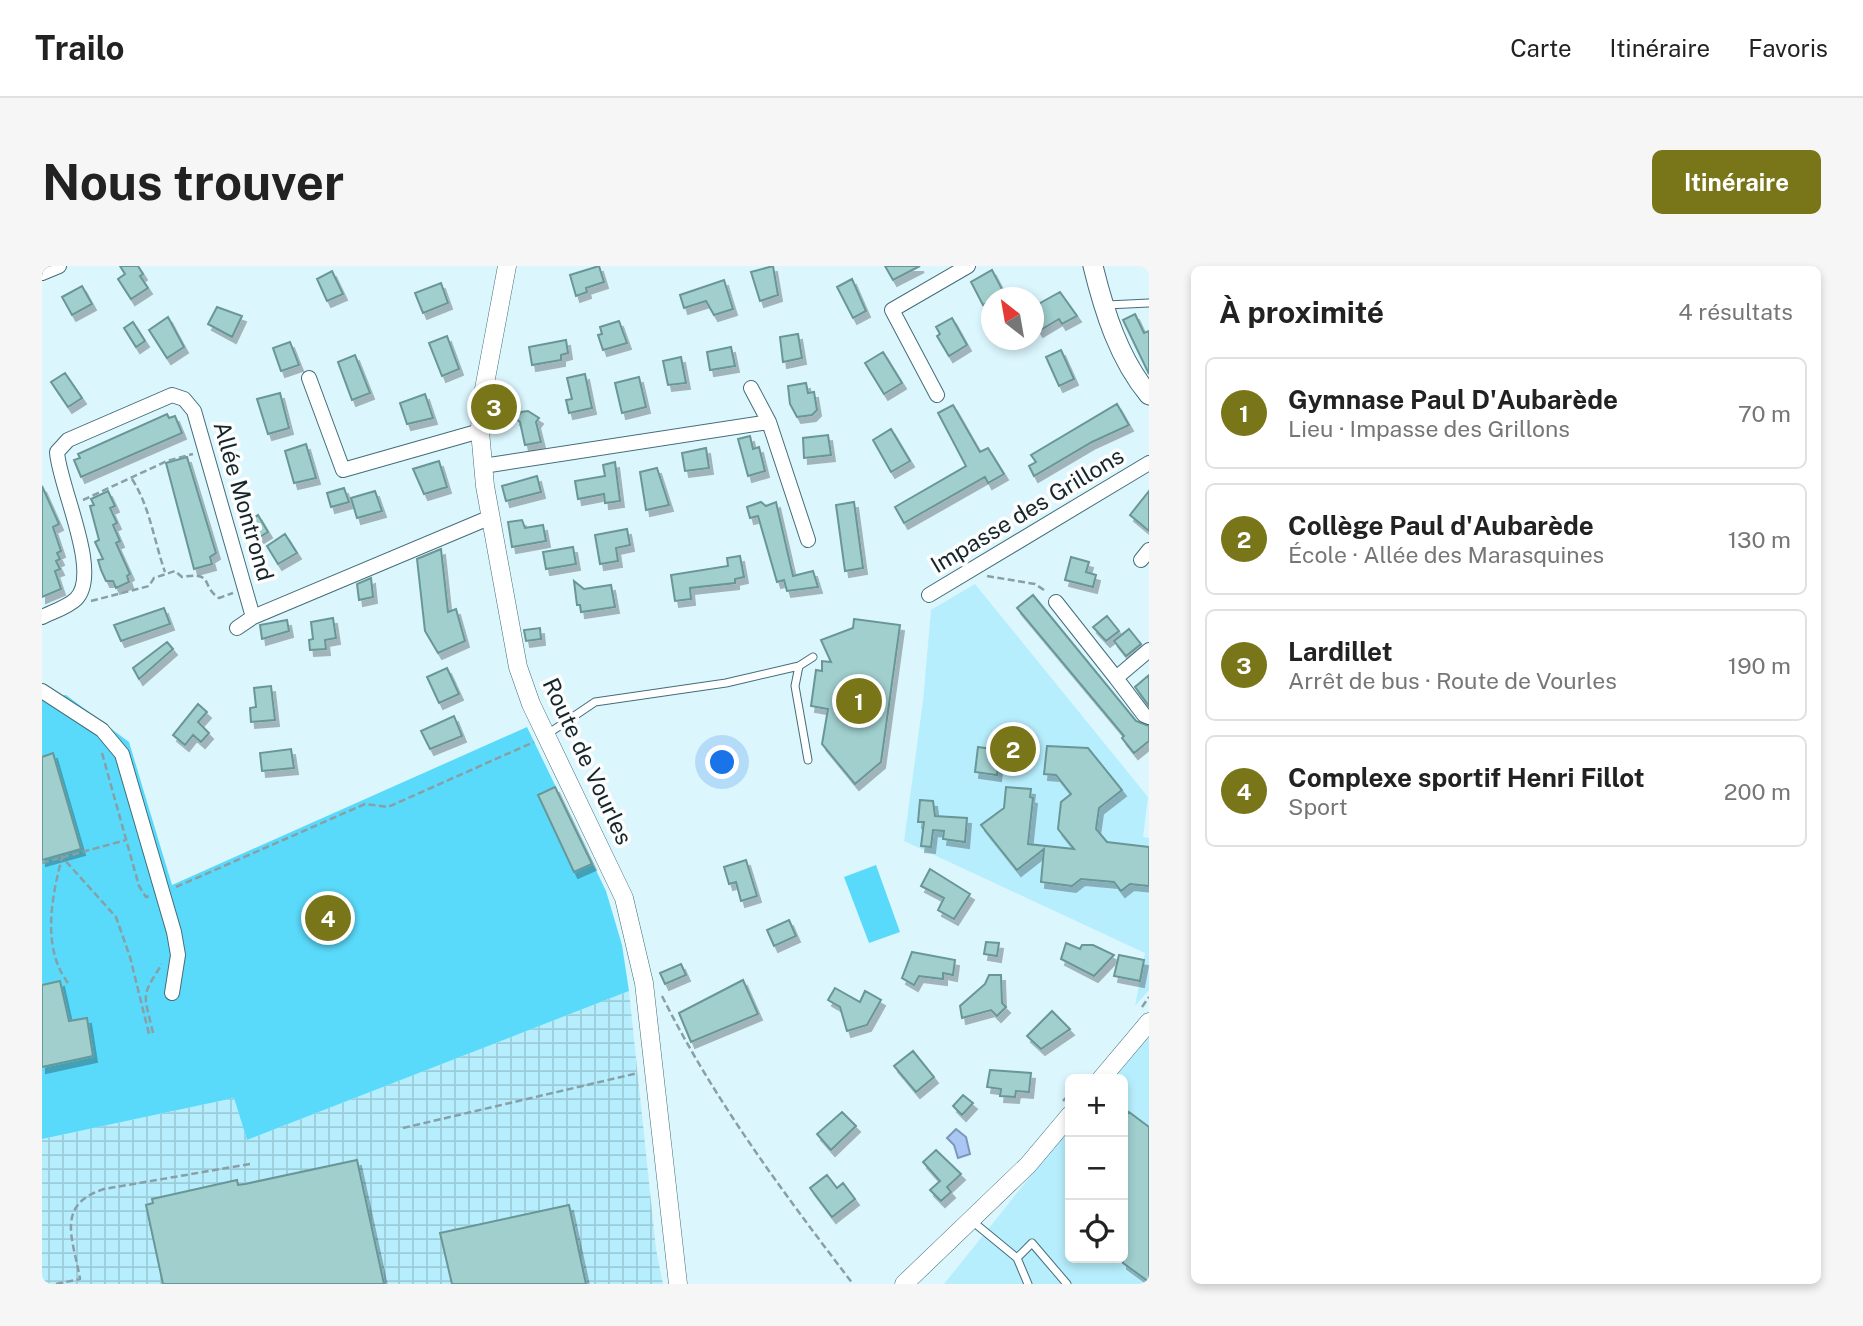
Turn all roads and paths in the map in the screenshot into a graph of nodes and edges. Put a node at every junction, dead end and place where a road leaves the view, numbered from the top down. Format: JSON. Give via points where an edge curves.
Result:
{"nodes":[{"id":1,"x":59,"y":266,"type":"edge"},
{"id":2,"x":507,"y":266,"type":"edge"},
{"id":3,"x":968,"y":266,"type":"edge"},
{"id":4,"x":1093,"y":266,"type":"edge"},
{"id":5,"x":42,"y":272,"type":"edge"},
{"id":6,"x":1149,"y":303,"type":"edge"},
{"id":7,"x":1103,"y":305,"type":"junction"},
{"id":8,"x":309,"y":378,"type":"dead end"},
{"id":9,"x":751,"y":388,"type":"dead end"},
{"id":10,"x":937,"y":395,"type":"dead end"},
{"id":11,"x":1149,"y":395,"type":"edge"},
{"id":12,"x":769,"y":422,"type":"junction"},
{"id":13,"x":480,"y":431,"type":"junction"},
{"id":14,"x":205,"y":451,"type":"junction"},
{"id":15,"x":1149,"y":463,"type":"edge"},
{"id":16,"x":483,"y":466,"type":"junction"},
{"id":17,"x":132,"y":479,"type":"junction"},
{"id":18,"x":70,"y":505,"type":"junction"},
{"id":19,"x":491,"y":517,"type":"junction"},
{"id":20,"x":808,"y":540,"type":"dead end"},
{"id":21,"x":165,"y":572,"type":"junction"},
{"id":22,"x":966,"y":573,"type":"junction"},
{"id":23,"x":245,"y":589,"type":"junction"},
{"id":24,"x":929,"y":595,"type":"dead end"},
{"id":25,"x":78,"y":596,"type":"junction"},
{"id":26,"x":1056,"y":602,"type":"joint"},
{"id":27,"x":42,"y":617,"type":"edge"},
{"id":28,"x":253,"y":617,"type":"junction"},
{"id":29,"x":237,"y":628,"type":"dead end"},
{"id":30,"x":1149,"y":650,"type":"edge"},
{"id":31,"x":813,"y":657,"type":"dead end"},
{"id":32,"x":799,"y":666,"type":"junction"},
{"id":33,"x":1116,"y":678,"type":"junction"},
{"id":34,"x":42,"y":691,"type":"edge"},
{"id":35,"x":1149,"y":717,"type":"edge"},
{"id":36,"x":546,"y":735,"type":"junction"},
{"id":37,"x":101,"y":751,"type":"dead end"},
{"id":38,"x":808,"y":760,"type":"dead end"},
{"id":39,"x":126,"y":840,"type":"junction"},
{"id":40,"x":62,"y":857,"type":"junction"},
{"id":41,"x":42,"y":863,"type":"edge"},
{"id":42,"x":163,"y":891,"type":"junction"},
{"id":43,"x":146,"y":897,"type":"junction"},
{"id":44,"x":153,"y":908,"type":"dead end"},
{"id":45,"x":46,"y":943,"type":"dead end"},
{"id":46,"x":48,"y":955,"type":"dead end"},
{"id":47,"x":166,"y":956,"type":"dead end"},
{"id":48,"x":68,"y":983,"type":"dead end"},
{"id":49,"x":644,"y":983,"type":"junction"},
{"id":50,"x":172,"y":993,"type":"dead end"},
{"id":51,"x":1149,"y":1022,"type":"edge"},
{"id":52,"x":653,"y":1070,"type":"junction"},
{"id":53,"x":1105,"y":1074,"type":"edge"},
{"id":54,"x":1065,"y":1121,"type":"edge"},
{"id":55,"x":403,"y":1128,"type":"dead end"},
{"id":56,"x":250,"y":1164,"type":"dead end"},
{"id":57,"x":972,"y":1221,"type":"junction"},
{"id":58,"x":673,"y":1234,"type":"junction"},
{"id":59,"x":1017,"y":1258,"type":"junction"},
{"id":60,"x":80,"y":1282,"type":"edge"},
{"id":61,"x":56,"y":1284,"type":"edge"},
{"id":62,"x":678,"y":1284,"type":"edge"},
{"id":63,"x":689,"y":1284,"type":"edge"},
{"id":64,"x":853,"y":1284,"type":"edge"},
{"id":65,"x":904,"y":1284,"type":"edge"},
{"id":66,"x":923,"y":1284,"type":"edge"},
{"id":67,"x":1028,"y":1284,"type":"edge"},
{"id":68,"x":1067,"y":1284,"type":"edge"}],
"edges":[{"from":1,"to":5,"type":"street"},
{"from":2,"to":13,"type":"street","name":"Route de Vourles"},
{"from":3,"to":10,"type":"street","via":[[892,310]]},
{"from":4,"to":7,"type":"main road"},
{"from":6,"to":7,"type":"lane"},
{"from":7,"to":11,"type":"main road","via":[[1118,344]]},
{"from":8,"to":13,"type":"street","via":[[343,470]]},
{"from":9,"to":12,"type":"street"},
{"from":12,"to":16,"type":"street"},
{"from":12,"to":20,"type":"street"},
{"from":13,"to":16,"type":"street","name":"Route de Vourles"},
{"from":14,"to":17,"type":"path","via":[[167,461]]},
{"from":14,"to":18,"type":"street","name":"Allée Montrond","via":[[194,411],[184,399],[172,395],[68,440],[57,452]]},
{"from":14,"to":23,"type":"street","name":"Allée Montrond"},
{"from":15,"to":22,"type":"street","name":"Impasse des Grillons"},
{"from":16,"to":19,"type":"street","name":"Route de Vourles"},
{"from":17,"to":18,"type":"path"},
{"from":17,"to":21,"type":"path","via":[[144,499]]},
{"from":18,"to":25,"type":"street","name":"Allée Montrond","via":[[82,549],[84,586]]},
{"from":19,"to":28,"type":"street"},
{"from":19,"to":36,"type":"street","name":"Route de Vourles","via":[[518,667]]},
{"from":21,"to":23,"type":"path","via":[[175,571],[183,577],[199,574],[219,598]]},
{"from":21,"to":25,"type":"path","via":[[149,586],[93,603]]},
{"from":22,"to":24,"type":"street","name":"Impasse des Grillons"},
{"from":22,"to":26,"type":"path","via":[[1035,584]]},
{"from":23,"to":28,"type":"street","name":"Allée Montrond"},
{"from":25,"to":27,"type":"street"},
{"from":26,"to":33,"type":"street"},
{"from":28,"to":29,"type":"street"},
{"from":30,"to":33,"type":"street"},
{"from":31,"to":32,"type":"lane"},
{"from":32,"to":36,"type":"lane","via":[[726,683],[595,702]]},
{"from":32,"to":38,"type":"lane","via":[[795,686]]},
{"from":33,"to":35,"type":"street"},
{"from":34,"to":42,"type":"street","via":[[102,730],[118,747],[130,773]]},
{"from":36,"to":42,"type":"path","via":[[388,807],[365,804]]},
{"from":36,"to":49,"type":"street","name":"Route de Vourles","via":[[624,898]]},
{"from":37,"to":39,"type":"path"},
{"from":39,"to":40,"type":"path"},
{"from":39,"to":43,"type":"path"},
{"from":40,"to":41,"type":"path"},
{"from":40,"to":45,"type":"path"},
{"from":40,"to":47,"type":"path","via":[[117,917],[151,1033],[147,983]]},
{"from":42,"to":43,"type":"path"},
{"from":42,"to":50,"type":"street","via":[[178,955]]},
{"from":43,"to":44,"type":"path"},
{"from":46,"to":48,"type":"path"},
{"from":49,"to":52,"type":"street","name":"Route de Vourles"},
{"from":49,"to":64,"type":"path","via":[[655,983],[691,1055],[787,1198]]},
{"from":51,"to":53,"type":"street"},
{"from":52,"to":55,"type":"path"},
{"from":52,"to":58,"type":"street","name":"Route de Vourles"},
{"from":54,"to":57,"type":"street"},
{"from":56,"to":60,"type":"path","via":[[84,1195],[73,1210],[71,1225]]},
{"from":57,"to":59,"type":"lane"},
{"from":57,"to":65,"type":"street"},
{"from":57,"to":66,"type":"street"},
{"from":58,"to":62,"type":"street","name":"Route de Vourles"},
{"from":58,"to":63,"type":"street","name":"Route de Vourles"},
{"from":59,"to":67,"type":"lane"},
{"from":59,"to":68,"type":"lane","via":[[1031,1243]]},
{"from":60,"to":61,"type":"path"}]}
